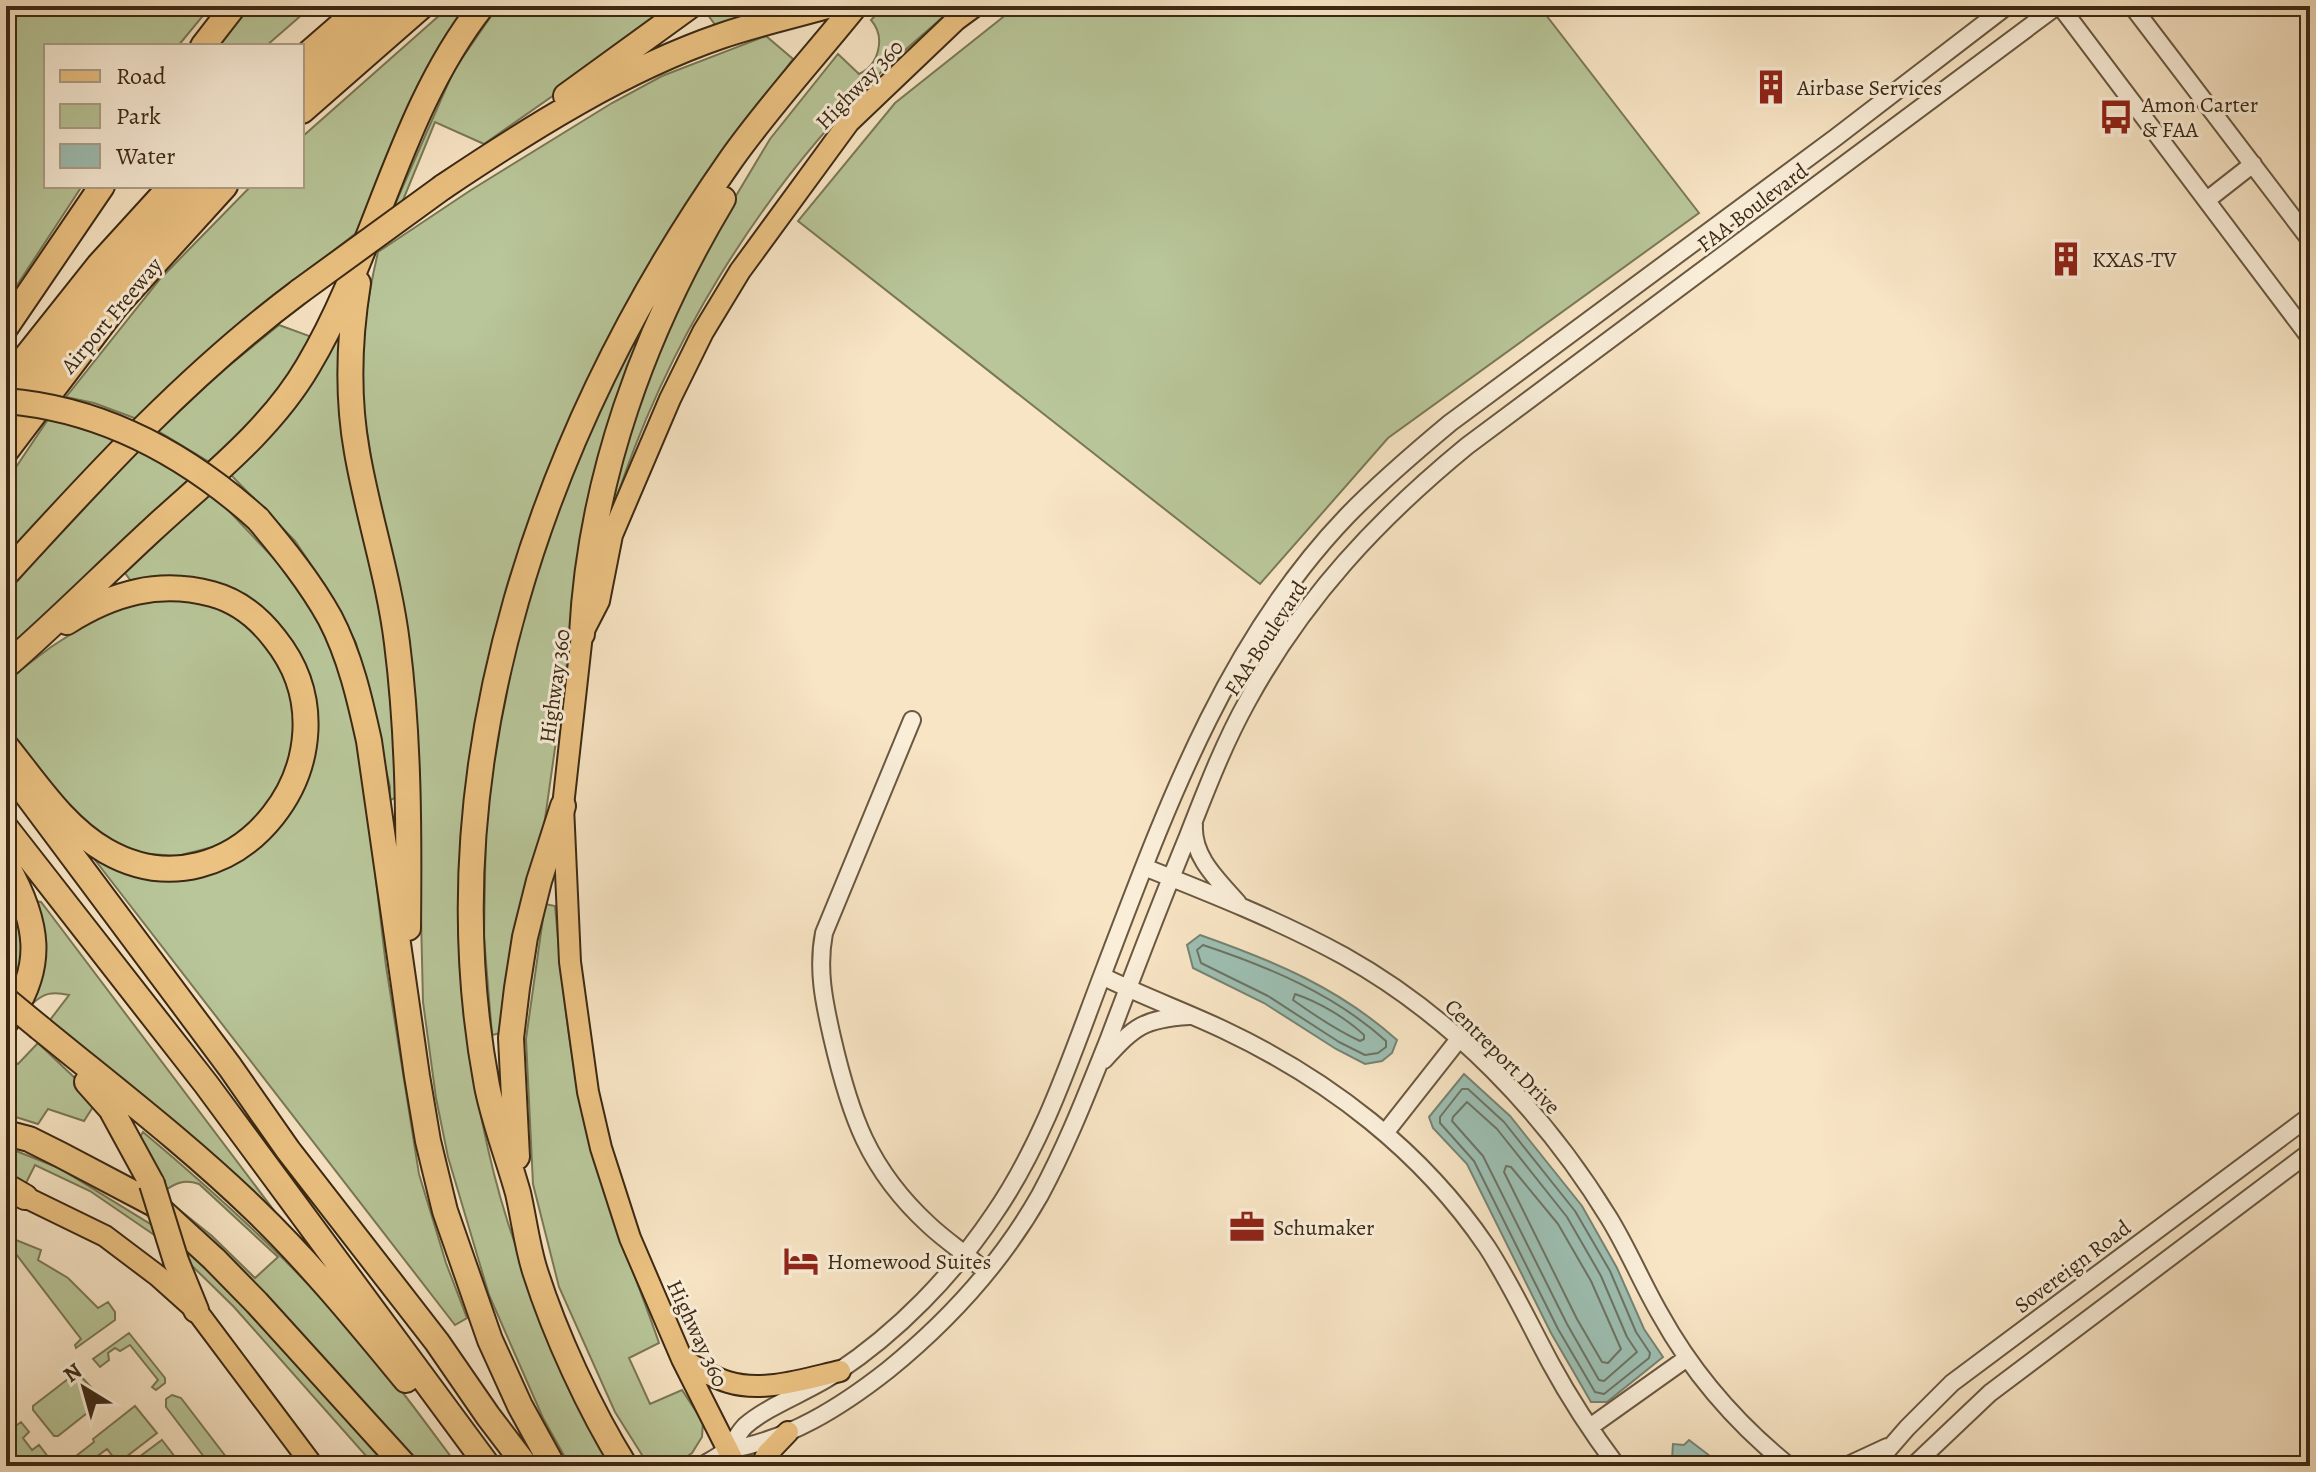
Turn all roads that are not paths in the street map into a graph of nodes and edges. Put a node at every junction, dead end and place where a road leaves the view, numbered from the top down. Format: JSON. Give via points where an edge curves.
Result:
{"nodes":[{"id":1,"x":234,"y":6,"type":"edge"},
{"id":2,"x":337,"y":6,"type":"edge"},
{"id":3,"x":363,"y":6,"type":"edge"},
{"id":4,"x":389,"y":6,"type":"edge"},
{"id":5,"x":422,"y":6,"type":"edge"},
{"id":6,"x":482,"y":6,"type":"edge"},
{"id":7,"x":690,"y":6,"type":"edge"},
{"id":8,"x":827,"y":6,"type":"edge"},
{"id":9,"x":855,"y":6,"type":"edge"},
{"id":10,"x":864,"y":6,"type":"edge"},
{"id":11,"x":975,"y":6,"type":"edge"},
{"id":12,"x":2007,"y":6,"type":"edge"},
{"id":13,"x":2058,"y":6,"type":"edge"},
{"id":14,"x":2136,"y":9,"type":"edge"},
{"id":15,"x":205,"y":44,"type":"edge"},
{"id":16,"x":293,"y":44,"type":"edge"},
{"id":17,"x":304,"y":57,"type":"edge"},
{"id":18,"x":810,"y":70,"type":"junction"},
{"id":19,"x":304,"y":80,"type":"edge"},
{"id":20,"x":304,"y":109,"type":"edge"},
{"id":21,"x":2253,"y":164,"type":"junction"},
{"id":22,"x":474,"y":166,"type":"junction"},
{"id":23,"x":101,"y":188,"type":"edge"},
{"id":24,"x":146,"y":188,"type":"edge"},
{"id":25,"x":169,"y":188,"type":"edge"},
{"id":26,"x":194,"y":188,"type":"edge"},
{"id":27,"x":223,"y":188,"type":"edge"},
{"id":28,"x":2207,"y":200,"type":"junction"},
{"id":29,"x":1710,"y":231,"type":"junction"},
{"id":30,"x":2310,"y":240,"type":"edge"},
{"id":31,"x":1726,"y":253,"type":"junction"},
{"id":32,"x":361,"y":259,"type":"junction"},
{"id":33,"x":6,"y":327,"type":"edge"},
{"id":34,"x":2310,"y":338,"type":"edge"},
{"id":35,"x":6,"y":354,"type":"edge"},
{"id":36,"x":6,"y":382,"type":"edge"},
{"id":37,"x":6,"y":401,"type":"edge"},
{"id":38,"x":6,"y":415,"type":"edge"},
{"id":39,"x":6,"y":451,"type":"edge"},
{"id":40,"x":1302,"y":570,"type":"junction"},
{"id":41,"x":6,"y":574,"type":"edge"},
{"id":42,"x":1324,"y":586,"type":"junction"},
{"id":43,"x":582,"y":634,"type":"junction"},
{"id":44,"x":11,"y":661,"type":"edge"},
{"id":45,"x":912,"y":720,"type":"dead end"},
{"id":46,"x":8,"y":755,"type":"edge"},
{"id":47,"x":563,"y":806,"type":"junction"},
{"id":48,"x":1194,"y":819,"type":"junction"},
{"id":49,"x":6,"y":828,"type":"edge"},
{"id":50,"x":6,"y":864,"type":"edge"},
{"id":51,"x":1144,"y":867,"type":"junction"},
{"id":52,"x":1171,"y":877,"type":"junction"},
{"id":53,"x":1242,"y":907,"type":"junction"},
{"id":54,"x":1102,"y":976,"type":"junction"},
{"id":55,"x":1128,"y":989,"type":"junction"},
{"id":56,"x":6,"y":1000,"type":"edge"},
{"id":57,"x":408,"y":1007,"type":"junction"},
{"id":58,"x":1193,"y":1016,"type":"junction"},
{"id":59,"x":6,"y":1022,"type":"edge"},
{"id":60,"x":1459,"y":1039,"type":"junction"},
{"id":61,"x":67,"y":1050,"type":"junction"},
{"id":62,"x":1098,"y":1067,"type":"junction"},
{"id":63,"x":2310,"y":1116,"type":"edge"},
{"id":64,"x":6,"y":1133,"type":"edge"},
{"id":65,"x":1385,"y":1133,"type":"junction"},
{"id":66,"x":2310,"y":1152,"type":"edge"},
{"id":67,"x":12,"y":1191,"type":"edge"},
{"id":68,"x":518,"y":1195,"type":"junction"},
{"id":69,"x":965,"y":1252,"type":"junction"},
{"id":70,"x":986,"y":1272,"type":"junction"},
{"id":71,"x":196,"y":1310,"type":"junction"},
{"id":72,"x":1687,"y":1358,"type":"junction"},
{"id":73,"x":682,"y":1359,"type":"junction"},
{"id":74,"x":840,"y":1371,"type":"junction"},
{"id":75,"x":454,"y":1419,"type":"junction"},
{"id":76,"x":1590,"y":1427,"type":"junction"},
{"id":77,"x":788,"y":1432,"type":"junction"},
{"id":78,"x":1892,"y":1445,"type":"junction"},
{"id":79,"x":732,"y":1458,"type":"edge"},
{"id":80,"x":313,"y":1466,"type":"edge"},
{"id":81,"x":405,"y":1466,"type":"edge"},
{"id":82,"x":488,"y":1466,"type":"edge"},
{"id":83,"x":526,"y":1466,"type":"edge"},
{"id":84,"x":553,"y":1466,"type":"edge"},
{"id":85,"x":625,"y":1466,"type":"edge"},
{"id":86,"x":702,"y":1466,"type":"edge"},
{"id":87,"x":761,"y":1466,"type":"edge"},
{"id":88,"x":1617,"y":1466,"type":"edge"},
{"id":89,"x":1790,"y":1466,"type":"edge"},
{"id":90,"x":1846,"y":1466,"type":"edge"},
{"id":91,"x":1874,"y":1466,"type":"edge"},
{"id":92,"x":1914,"y":1466,"type":"edge"}],
"edges":[{"from":1,"to":15,"type":"highway"},
{"from":2,"to":16,"type":"highway"},
{"from":3,"to":17,"type":"highway"},
{"from":4,"to":19,"type":"highway"},
{"from":5,"to":20,"type":"highway"},
{"from":6,"to":32,"type":"highway","via":[[427,99]]},
{"from":7,"to":22,"type":"highway"},
{"from":8,"to":22,"type":"highway","via":[[722,36],[663,60]]},
{"from":9,"to":18,"type":"highway"},
{"from":10,"to":18,"type":"highway","via":[[861,16]]},
{"from":11,"to":43,"type":"main road","name":"Highway 360","via":[[849,122],[740,271],[664,412],[612,535],[599,601]]},
{"from":12,"to":29,"type":"street","name":"FAA Boulevard"},
{"from":13,"to":28,"type":"street"},
{"from":13,"to":31,"type":"street","name":"FAA Boulevard"},
{"from":14,"to":21,"type":"street"},
{"from":18,"to":43,"type":"highway","via":[[696,245],[638,370],[599,504]]},
{"from":18,"to":68,"type":"highway","via":[[732,158],[606,369],[536,534],[497,667],[476,808],[472,947],[488,1089]]},
{"from":21,"to":28,"type":"street"},
{"from":21,"to":30,"type":"street"},
{"from":22,"to":41,"type":"highway","bridge":true,"via":[[239,339],[150,420]]},
{"from":23,"to":33,"type":"highway"},
{"from":24,"to":35,"type":"highway"},
{"from":25,"to":36,"type":"highway","via":[[99,265]]},
{"from":26,"to":38,"type":"highway","via":[[97,298]]},
{"from":27,"to":39,"type":"highway","name":"Airport Freeway","via":[[116,306]]},
{"from":28,"to":34,"type":"street"},
{"from":29,"to":31,"type":"street"},
{"from":29,"to":40,"type":"street","name":"FAA Boulevard","via":[[1450,423],[1346,518]]},
{"from":31,"to":42,"type":"street","name":"FAA Boulevard","via":[[1412,491]]},
{"from":32,"to":44,"type":"highway","via":[[307,367],[259,430]]},
{"from":32,"to":57,"type":"highway","via":[[352,321],[351,402],[401,681],[409,826]]},
{"from":37,"to":57,"type":"highway","bridge":true,"via":[[69,412],[153,443],[230,494],[293,561],[330,620],[356,685]]},
{"from":40,"to":42,"type":"street"},
{"from":40,"to":51,"type":"street","name":"FAA Boulevard","via":[[1235,668],[1188,759]]},
{"from":42,"to":48,"type":"street","name":"FAA Boulevard","via":[[1248,700]]},
{"from":43,"to":47,"type":"main road","name":"Highway 360"},
{"from":44,"to":46,"type":"highway","via":[[84,611],[116,596],[172,587],[219,596],[251,613],[282,647],[301,690],[306,737],[299,773],[272,819],[242,845],[176,868],[139,864],[104,850],[69,822]]},
{"from":45,"to":69,"type":"street","via":[[824,933],[819,970],[844,1092],[864,1144],[929,1225]]},
{"from":46,"to":83,"type":"highway","via":[[288,1150]]},
{"from":47,"to":68,"type":"highway","via":[[525,937],[511,1038]]},
{"from":47,"to":73,"type":"main road","name":"Highway 360","via":[[570,962],[588,1092],[630,1238]]},
{"from":48,"to":52,"type":"street","name":"FAA Boulevard"},
{"from":48,"to":53,"type":"street","via":[[1193,840],[1205,864]]},
{"from":49,"to":75,"type":"highway","via":[[206,1084]]},
{"from":50,"to":59,"type":"highway","via":[[23,895],[33,948],[27,989]]},
{"from":51,"to":52,"type":"street","name":"Centreport Drive"},
{"from":51,"to":54,"type":"street","name":"FAA Boulevard"},
{"from":52,"to":53,"type":"street","name":"Centreport Drive"},
{"from":52,"to":55,"type":"street","name":"FAA Boulevard"},
{"from":53,"to":60,"type":"street","name":"Centreport Drive","via":[[1346,957]]},
{"from":54,"to":55,"type":"street"},
{"from":54,"to":69,"type":"street","name":"FAA Boulevard","via":[[1038,1137],[1002,1203]]},
{"from":55,"to":58,"type":"street"},
{"from":55,"to":62,"type":"street","name":"FAA Boulevard"},
{"from":56,"to":61,"type":"highway","bridge":true},
{"from":57,"to":84,"type":"highway","via":[[428,1141],[453,1237],[490,1340]]},
{"from":58,"to":62,"type":"street","via":[[1156,1020],[1130,1031]]},
{"from":58,"to":65,"type":"street","via":[[1312,1078]]},
{"from":60,"to":65,"type":"street"},
{"from":60,"to":72,"type":"street","name":"Centreport Drive","via":[[1533,1112],[1582,1177]]},
{"from":61,"to":71,"type":"highway","bridge":true,"via":[[80,1076],[111,1109],[152,1184]]},
{"from":61,"to":75,"type":"highway","via":[[254,1209],[314,1269],[423,1400]]},
{"from":62,"to":70,"type":"street","name":"FAA Boulevard","via":[[1038,1197]]},
{"from":63,"to":78,"type":"street","name":"Sovereign Road","via":[[1952,1383]]},
{"from":64,"to":81,"type":"highway","via":[[29,1139],[154,1204],[257,1303]]},
{"from":65,"to":76,"type":"street","via":[[1446,1193],[1487,1248]]},
{"from":66,"to":92,"type":"street","via":[[1990,1393]]},
{"from":67,"to":71,"type":"main road","via":[[105,1236]]},
{"from":68,"to":85,"type":"highway","via":[[535,1270],[560,1335]]},
{"from":69,"to":70,"type":"street"},
{"from":69,"to":74,"type":"street","name":"FAA Boulevard","via":[[903,1321]]},
{"from":70,"to":77,"type":"street","name":"FAA Boulevard","via":[[939,1325],[870,1384]]},
{"from":71,"to":80,"type":"main road"},
{"from":72,"to":76,"type":"street"},
{"from":72,"to":89,"type":"street","name":"Centreport Drive","via":[[1762,1444]]},
{"from":73,"to":74,"type":"main road","via":[[729,1383],[750,1386]]},
{"from":73,"to":79,"type":"main road","name":"Highway 360"},
{"from":74,"to":79,"type":"street","name":"FAA Boulevard","via":[[745,1426]]},
{"from":75,"to":82,"type":"highway"},
{"from":76,"to":88,"type":"street"},
{"from":77,"to":79,"type":"street","name":"FAA Boulevard"},
{"from":77,"to":87,"type":"main road"},
{"from":78,"to":90,"type":"street"},
{"from":78,"to":91,"type":"street","name":"Sovereign Road"},
{"from":79,"to":86,"type":"street","name":"FAA Boulevard"}]}
